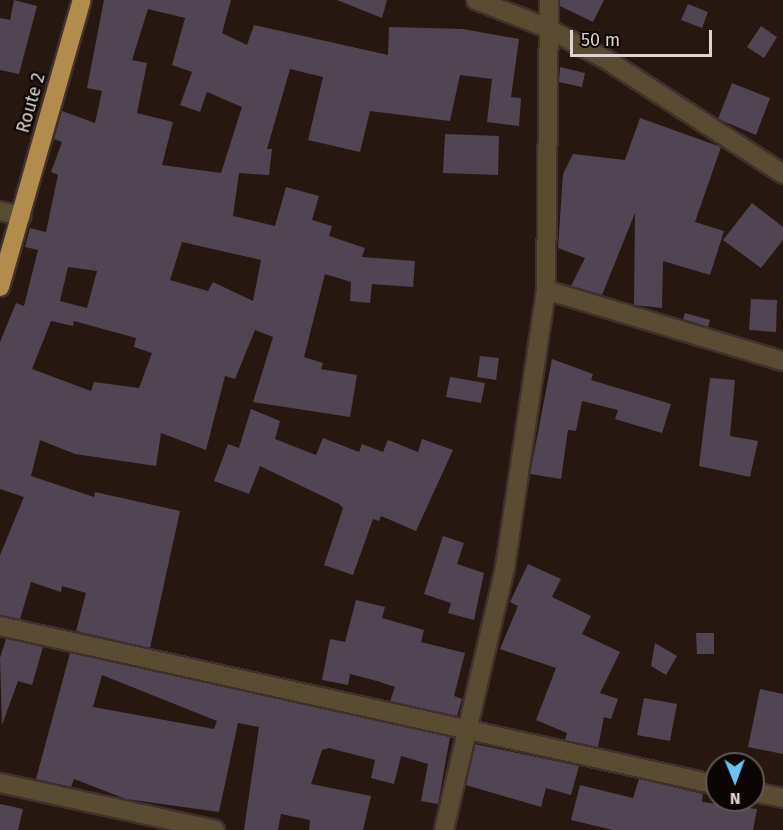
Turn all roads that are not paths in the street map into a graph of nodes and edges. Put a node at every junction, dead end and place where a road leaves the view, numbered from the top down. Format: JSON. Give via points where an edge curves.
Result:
{"nodes":[{"id":1,"x":82,"y":0,"type":"edge"},
{"id":2,"x":476,"y":0,"type":"edge"},
{"id":3,"x":549,"y":0,"type":"edge"},
{"id":4,"x":545,"y":27,"type":"junction"},
{"id":5,"x":783,"y":174,"type":"edge"},
{"id":6,"x":0,"y":211,"type":"edge"},
{"id":7,"x":21,"y":216,"type":"junction"},
{"id":8,"x":0,"y":287,"type":"edge"},
{"id":9,"x":546,"y":291,"type":"junction"},
{"id":10,"x":783,"y":362,"type":"edge"},
{"id":11,"x":0,"y":626,"type":"edge"},
{"id":12,"x":466,"y":731,"type":"junction"},
{"id":13,"x":705,"y":781,"type":"edge"},
{"id":14,"x":0,"y":783,"type":"edge"},
{"id":15,"x":765,"y":794,"type":"edge"},
{"id":16,"x":783,"y":798,"type":"edge"},
{"id":17,"x":215,"y":830,"type":"edge"},
{"id":18,"x":444,"y":830,"type":"edge"}],
"edges":[{"from":1,"to":7,"type":"highway","name":"Route 2"},
{"from":2,"to":4,"type":"street"},
{"from":3,"to":4,"type":"street"},
{"from":4,"to":5,"type":"street","via":[[702,117]]},
{"from":4,"to":9,"type":"street"},
{"from":6,"to":7,"type":"street"},
{"from":7,"to":8,"type":"highway","name":"Route 2"},
{"from":9,"to":10,"type":"street"},
{"from":9,"to":12,"type":"street","via":[[505,568]]},
{"from":11,"to":12,"type":"street"},
{"from":12,"to":13,"type":"street"},
{"from":12,"to":18,"type":"street"},
{"from":14,"to":17,"type":"street"},
{"from":15,"to":16,"type":"street"}]}
